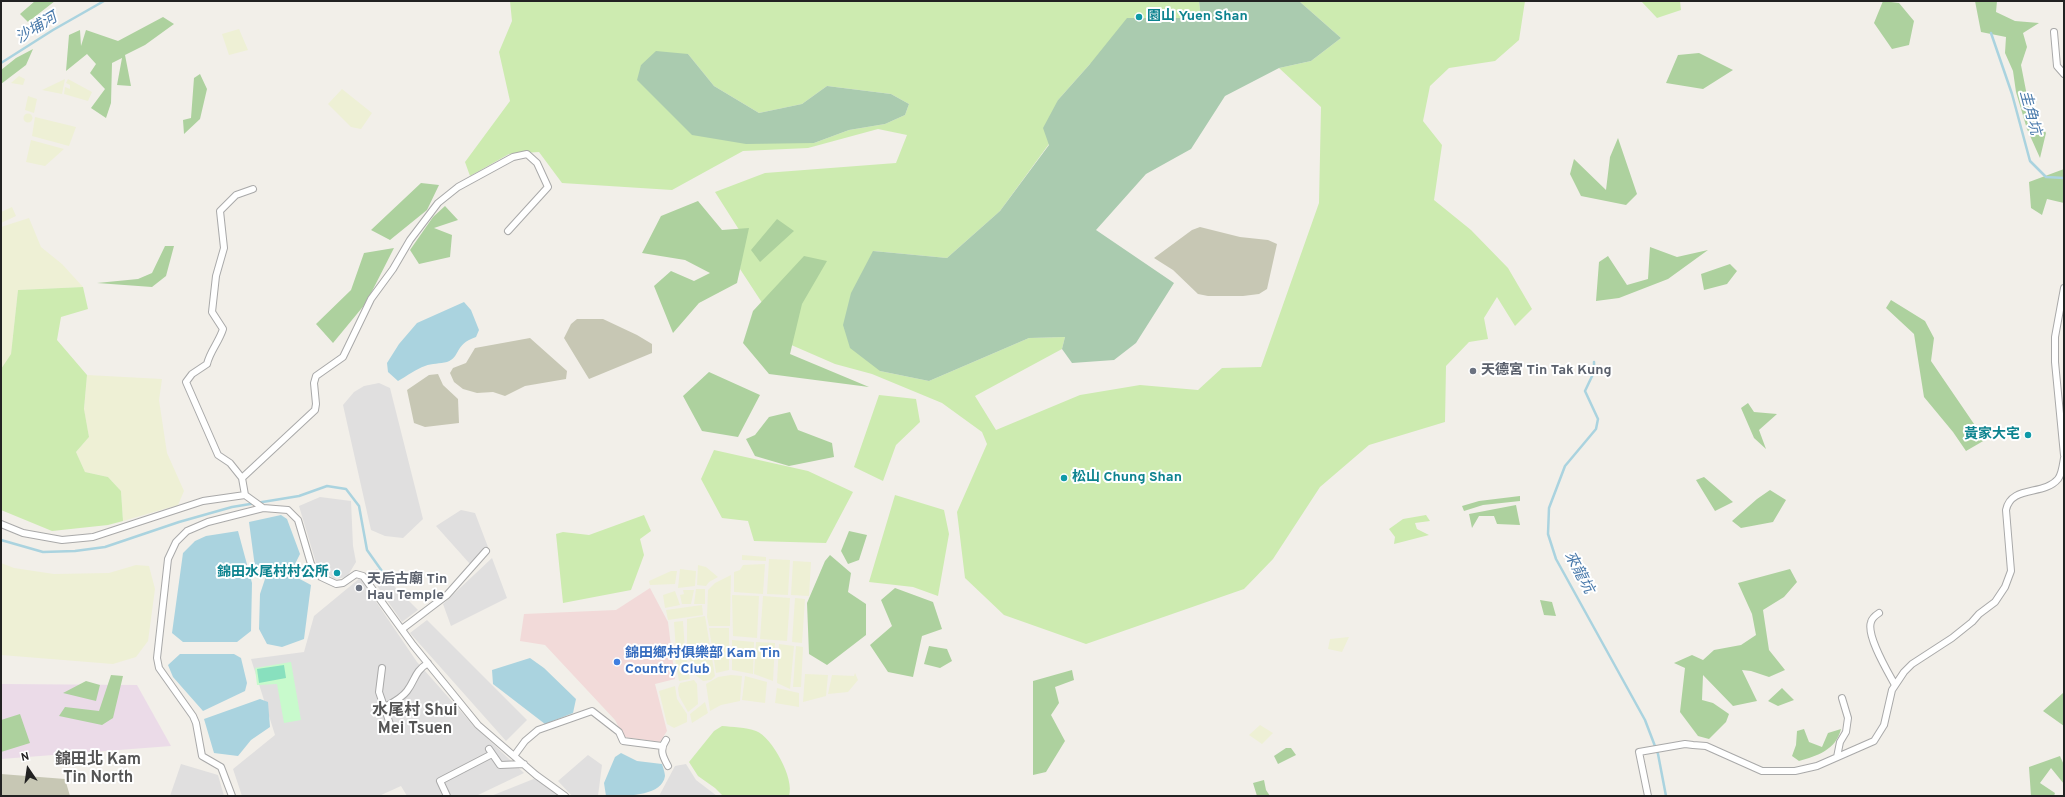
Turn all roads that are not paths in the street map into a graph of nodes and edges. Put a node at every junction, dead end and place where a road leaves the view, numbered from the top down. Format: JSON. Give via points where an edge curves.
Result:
{"nodes":[{"id":1,"x":2054,"y":32,"type":"dead end"},
{"id":2,"x":2064,"y":74,"type":"edge"},
{"id":3,"x":253,"y":189,"type":"dead end"},
{"id":4,"x":508,"y":231,"type":"dead end"},
{"id":5,"x":2064,"y":288,"type":"edge"},
{"id":6,"x":2064,"y":457,"type":"edge"},
{"id":7,"x":242,"y":478,"type":"junction"},
{"id":8,"x":245,"y":495,"type":"junction"},
{"id":9,"x":263,"y":508,"type":"junction"},
{"id":10,"x":1,"y":524,"type":"edge"},
{"id":11,"x":486,"y":551,"type":"dead end"},
{"id":12,"x":1879,"y":613,"type":"dead end"},
{"id":13,"x":402,"y":629,"type":"junction"},
{"id":14,"x":428,"y":663,"type":"junction"},
{"id":15,"x":382,"y":668,"type":"dead end"},
{"id":16,"x":1895,"y":684,"type":"junction"},
{"id":17,"x":1842,"y":698,"type":"dead end"},
{"id":18,"x":383,"y":708,"type":"junction"},
{"id":19,"x":391,"y":727,"type":"dead end"},
{"id":20,"x":666,"y":740,"type":"dead end"},
{"id":21,"x":662,"y":746,"type":"junction"},
{"id":22,"x":514,"y":756,"type":"junction"},
{"id":23,"x":1837,"y":757,"type":"junction"},
{"id":24,"x":524,"y":764,"type":"junction"},
{"id":25,"x":668,"y":766,"type":"dead end"},
{"id":26,"x":232,"y":796,"type":"edge"},
{"id":27,"x":448,"y":796,"type":"edge"},
{"id":28,"x":565,"y":796,"type":"edge"},
{"id":29,"x":1648,"y":796,"type":"edge"}],
"edges":[{"from":1,"to":2,"type":"street","via":[[2057,66]]},
{"from":3,"to":7,"type":"street","via":[[236,195],[220,211],[224,248],[216,276],[212,312],[223,329],[207,364],[192,374],[186,382],[218,455],[230,463]]},
{"from":4,"to":7,"type":"street","via":[[548,187],[537,163],[527,154],[513,157],[458,187],[438,203],[371,299],[342,357],[316,376],[314,410]]},
{"from":5,"to":6,"type":"street","via":[[2055,337]]},
{"from":6,"to":16,"type":"street","via":[[2059,478],[2048,488],[2016,494],[2008,502],[2006,510],[2011,571],[2005,587],[1995,602],[1952,638],[1912,664]]},
{"from":7,"to":8,"type":"street"},
{"from":8,"to":9,"type":"street"},
{"from":8,"to":10,"type":"street","via":[[203,501],[92,537],[62,540],[23,532]]},
{"from":9,"to":13,"type":"street","via":[[288,510],[293,514],[298,520],[315,571],[328,582],[336,584],[360,574],[368,581]]},
{"from":9,"to":26,"type":"street","via":[[208,522],[187,531],[176,542],[168,559],[157,658],[159,668],[196,723],[202,756],[221,767]]},
{"from":11,"to":13,"type":"street","via":[[447,595]]},
{"from":12,"to":16,"type":"street","via":[[1871,622],[1870,628],[1884,666]]},
{"from":13,"to":14,"type":"street"},
{"from":14,"to":18,"type":"street","via":[[418,670],[412,684],[400,699]]},
{"from":14,"to":22,"type":"street","via":[[478,725]]},
{"from":15,"to":18,"type":"street","via":[[379,692]]},
{"from":16,"to":23,"type":"street","via":[[1879,735],[1866,746]]},
{"from":17,"to":23,"type":"street","via":[[1848,718]]},
{"from":18,"to":19,"type":"street"},
{"from":20,"to":21,"type":"street"},
{"from":21,"to":22,"type":"street","via":[[622,740],[619,732],[592,711],[538,730],[525,741]]},
{"from":21,"to":25,"type":"street","via":[[662,756]]},
{"from":22,"to":24,"type":"street"},
{"from":23,"to":29,"type":"street","via":[[1817,766],[1796,771],[1762,771],[1706,746],[1685,744],[1661,747],[1639,752]]},
{"from":24,"to":27,"type":"street","via":[[500,765],[491,751],[440,781]]},
{"from":24,"to":28,"type":"street"}]}
